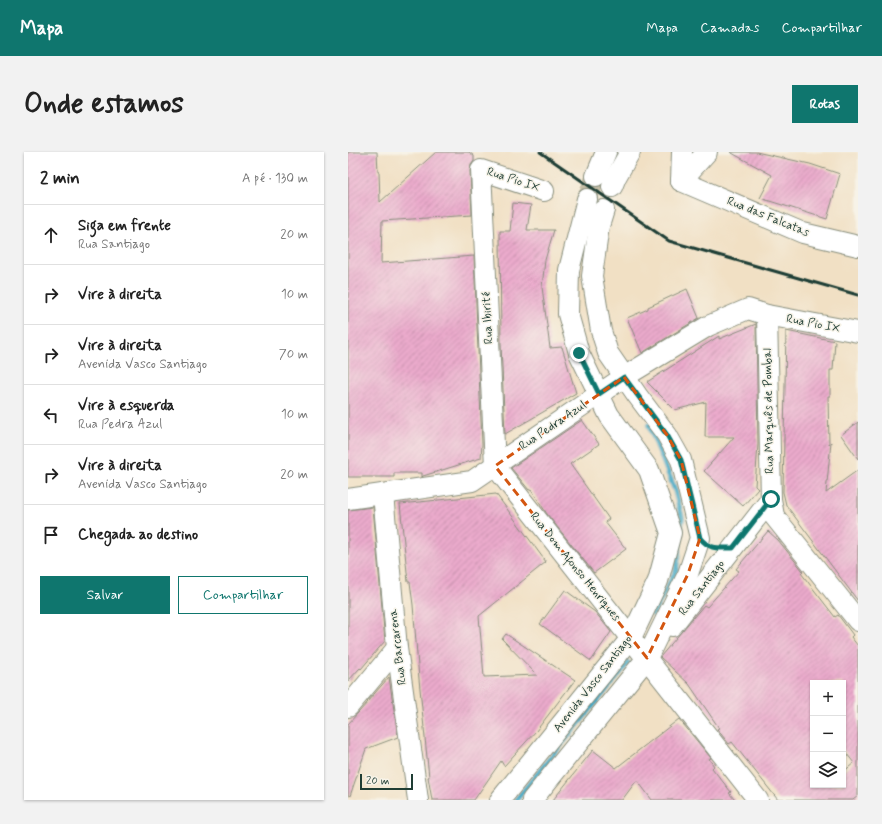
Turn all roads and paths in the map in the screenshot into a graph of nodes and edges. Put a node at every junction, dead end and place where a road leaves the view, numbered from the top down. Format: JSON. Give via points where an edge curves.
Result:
{"nodes":[{"id":1,"x":606,"y":152,"type":"edge"},
{"id":2,"x":630,"y":152,"type":"edge"},
{"id":3,"x":682,"y":152,"type":"edge"},
{"id":4,"x":707,"y":152,"type":"edge"},
{"id":5,"x":481,"y":170,"type":"joint"},
{"id":6,"x":596,"y":176,"type":"tunnel mouth"},
{"id":7,"x":681,"y":181,"type":"junction"},
{"id":8,"x":612,"y":187,"type":"tunnel mouth"},
{"id":9,"x":544,"y":190,"type":"dead end"},
{"id":10,"x":588,"y":199,"type":"tunnel mouth"},
{"id":11,"x":604,"y":210,"type":"tunnel mouth"},
{"id":12,"x":858,"y":246,"type":"edge"},
{"id":13,"x":768,"y":315,"type":"junction"},
{"id":14,"x":858,"y":332,"type":"edge"},
{"id":15,"x":624,"y":377,"type":"junction"},
{"id":16,"x":599,"y":394,"type":"junction"},
{"id":17,"x":494,"y":466,"type":"junction"},
{"id":18,"x":383,"y":494,"type":"junction"},
{"id":19,"x":348,"y":499,"type":"edge"},
{"id":20,"x":771,"y":499,"type":"junction"},
{"id":21,"x":700,"y":538,"type":"junction"},
{"id":22,"x":733,"y":548,"type":"junction"},
{"id":23,"x":858,"y":621,"type":"edge"},
{"id":24,"x":631,"y":638,"type":"junction"},
{"id":25,"x":397,"y":648,"type":"junction"},
{"id":26,"x":647,"y":658,"type":"junction"},
{"id":27,"x":348,"y":707,"type":"edge"},
{"id":28,"x":418,"y":800,"type":"edge"},
{"id":29,"x":500,"y":800,"type":"edge"},
{"id":30,"x":532,"y":800,"type":"edge"},
{"id":31,"x":758,"y":800,"type":"edge"}],
"edges":[{"from":1,"to":6,"type":"street"},
{"from":2,"to":8,"type":"street"},
{"from":3,"to":7,"type":"street"},
{"from":4,"to":7,"type":"street"},
{"from":5,"to":9,"type":"street","name":"Rua Pio IX"},
{"from":5,"to":17,"type":"street","name":"Rua Ibirité"},
{"from":7,"to":12,"type":"street","name":"Rua das Falcatas","via":[[803,233]]},
{"from":10,"to":16,"type":"street","name":"Avenida Vasco Santiago","via":[[569,270],[568,314],[579,353]]},
{"from":11,"to":15,"type":"street","via":[[599,226],[592,276],[601,331],[608,353]]},
{"from":13,"to":14,"type":"street","name":"Rua Pio IX"},
{"from":13,"to":15,"type":"street","name":"Rua Pedra Azul","via":[[748,309],[708,326]]},
{"from":13,"to":20,"type":"street","name":"Rua Marquês de Pombal"},
{"from":15,"to":16,"type":"street","name":"Rua Pedra Azul"},
{"from":15,"to":21,"type":"street","via":[[667,435],[681,460]]},
{"from":16,"to":17,"type":"street","name":"Rua Pedra Azul"},
{"from":16,"to":24,"type":"street","name":"Avenida Vasco Santiago","via":[[609,415],[649,470],[671,533],[658,581]]},
{"from":17,"to":18,"type":"street","name":"Rua Pedra Azul","via":[[472,481]]},
{"from":17,"to":24,"type":"street","name":"Rua Dom Afonso Henriques"},
{"from":18,"to":19,"type":"street","name":"Rua Pedra Azul"},
{"from":18,"to":25,"type":"street","name":"Rua Barcarena"},
{"from":20,"to":22,"type":"street","name":"Rua Santiago"},
{"from":20,"to":23,"type":"street","name":"Rua Marquês de Pombal","via":[[774,516]]},
{"from":21,"to":22,"type":"street","via":[[706,545]]},
{"from":21,"to":26,"type":"street","name":"Avenida Vasco Santiago","via":[[688,574]]},
{"from":22,"to":26,"type":"street","name":"Rua Santiago"},
{"from":24,"to":26,"type":"street","name":"Rua Dom Afonso Henriques"},
{"from":24,"to":29,"type":"street","name":"Avenida Vasco Santiago"},
{"from":25,"to":27,"type":"street"},
{"from":25,"to":28,"type":"street","name":"Rua Barcarena"},
{"from":26,"to":30,"type":"street","name":"Avenida Vasco Santiago"},
{"from":26,"to":31,"type":"street","name":"Rua Dom Afonso Henriques"}]}
